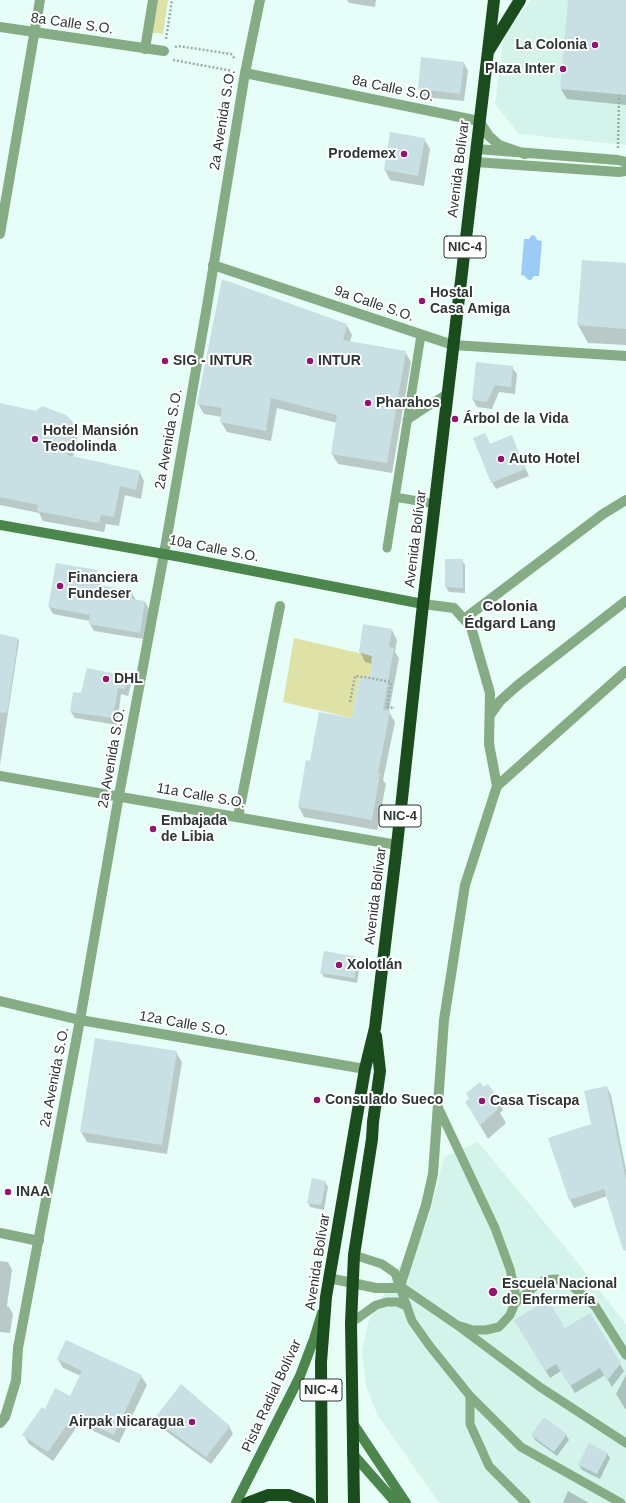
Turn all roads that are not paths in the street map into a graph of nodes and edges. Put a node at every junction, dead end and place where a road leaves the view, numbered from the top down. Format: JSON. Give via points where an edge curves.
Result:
{"nodes":[{"id":1,"x":40,"y":0,"type":"edge"},
{"id":2,"x":153,"y":0,"type":"edge"},
{"id":3,"x":260,"y":0,"type":"edge"},
{"id":4,"x":494,"y":0,"type":"edge"},
{"id":5,"x":520,"y":0,"type":"edge"},
{"id":6,"x":0,"y":27,"type":"edge"},
{"id":7,"x":33,"y":32,"type":"junction"},
{"id":8,"x":145,"y":49,"type":"junction"},
{"id":9,"x":164,"y":51,"type":"road end"},
{"id":10,"x":487,"y":53,"type":"junction"},
{"id":11,"x":245,"y":73,"type":"junction"},
{"id":12,"x":479,"y":121,"type":"junction"},
{"id":13,"x":477,"y":149,"type":"junction"},
{"id":14,"x":525,"y":154,"type":"junction"},
{"id":15,"x":622,"y":161,"type":"edge"},
{"id":16,"x":475,"y":162,"type":"junction"},
{"id":17,"x":626,"y":171,"type":"edge"},
{"id":18,"x":3,"y":206,"type":"edge"},
{"id":19,"x":0,"y":234,"type":"edge"},
{"id":20,"x":213,"y":265,"type":"junction"},
{"id":21,"x":421,"y":335,"type":"junction"},
{"id":22,"x":454,"y":345,"type":"junction"},
{"id":23,"x":626,"y":356,"type":"edge"},
{"id":24,"x":448,"y":393,"type":"junction"},
{"id":25,"x":407,"y":420,"type":"junction"},
{"id":26,"x":394,"y":497,"type":"junction"},
{"id":27,"x":626,"y":500,"type":"edge"},
{"id":28,"x":435,"y":504,"type":"junction"},
{"id":29,"x":0,"y":525,"type":"edge"},
{"id":30,"x":387,"y":548,"type":"dead end"},
{"id":31,"x":164,"y":554,"type":"junction"},
{"id":32,"x":626,"y":601,"type":"edge"},
{"id":33,"x":423,"y":604,"type":"junction"},
{"id":34,"x":280,"y":606,"type":"dead end"},
{"id":35,"x":464,"y":619,"type":"junction"},
{"id":36,"x":626,"y":671,"type":"edge"},
{"id":37,"x":490,"y":715,"type":"junction"},
{"id":38,"x":0,"y":776,"type":"edge"},
{"id":39,"x":497,"y":786,"type":"junction"},
{"id":40,"x":119,"y":796,"type":"junction"},
{"id":41,"x":238,"y":817,"type":"junction"},
{"id":42,"x":397,"y":845,"type":"junction"},
{"id":43,"x":0,"y":1001,"type":"edge"},
{"id":44,"x":80,"y":1020,"type":"junction"},
{"id":45,"x":375,"y":1028,"type":"junction"},
{"id":46,"x":365,"y":1069,"type":"junction"},
{"id":47,"x":439,"y":1109,"type":"junction"},
{"id":48,"x":373,"y":1122,"type":"junction"},
{"id":49,"x":0,"y":1233,"type":"edge"},
{"id":50,"x":38,"y":1241,"type":"junction"},
{"id":51,"x":354,"y":1255,"type":"junction"},
{"id":52,"x":329,"y":1278,"type":"junction"},
{"id":53,"x":353,"y":1283,"type":"junction"},
{"id":54,"x":400,"y":1286,"type":"junction"},
{"id":55,"x":326,"y":1298,"type":"junction"},
{"id":56,"x":515,"y":1303,"type":"junction"},
{"id":57,"x":407,"y":1306,"type":"junction"},
{"id":58,"x":351,"y":1324,"type":"junction"},
{"id":59,"x":458,"y":1326,"type":"junction"},
{"id":60,"x":626,"y":1355,"type":"edge"},
{"id":61,"x":470,"y":1396,"type":"junction"},
{"id":62,"x":352,"y":1422,"type":"junction"},
{"id":63,"x":0,"y":1424,"type":"edge"},
{"id":64,"x":626,"y":1443,"type":"edge"},
{"id":65,"x":352,"y":1453,"type":"junction"},
{"id":66,"x":236,"y":1503,"type":"edge"},
{"id":67,"x":247,"y":1503,"type":"edge"},
{"id":68,"x":309,"y":1503,"type":"edge"},
{"id":69,"x":322,"y":1503,"type":"edge"},
{"id":70,"x":354,"y":1503,"type":"edge"},
{"id":71,"x":396,"y":1503,"type":"edge"},
{"id":72,"x":406,"y":1503,"type":"edge"},
{"id":73,"x":526,"y":1503,"type":"edge"},
{"id":74,"x":621,"y":1503,"type":"edge"}],
"edges":[{"from":1,"to":7,"type":"street"},
{"from":2,"to":8,"type":"street"},
{"from":3,"to":11,"type":"street","name":"2a Avenida S.O."},
{"from":4,"to":10,"type":"highway","name":"Avenida Bolívar","number":"NIC-4"},
{"from":5,"to":10,"type":"highway","name":"Avenida Bolívar","number":"NIC-4"},
{"from":6,"to":7,"type":"street","name":"8a Calle S.O."},
{"from":7,"to":8,"type":"street","name":"8a Calle S.O."},
{"from":7,"to":18,"type":"street"},
{"from":8,"to":9,"type":"street","name":"8a Calle S.O."},
{"from":10,"to":12,"type":"highway","name":"Avenida Bolívar","number":"NIC-4"},
{"from":11,"to":12,"type":"street","name":"8a Calle S.O."},
{"from":11,"to":20,"type":"street","name":"2a Avenida S.O."},
{"from":12,"to":13,"type":"highway","name":"Avenida Bolívar","number":"NIC-4"},
{"from":12,"to":14,"type":"street","via":[[499,145]]},
{"from":13,"to":14,"type":"street"},
{"from":13,"to":16,"type":"highway","name":"Avenida Bolívar","number":"NIC-4"},
{"from":14,"to":15,"type":"street"},
{"from":16,"to":17,"type":"street"},
{"from":16,"to":22,"type":"highway","name":"Avenida Bolívar","number":"NIC-4"},
{"from":18,"to":19,"type":"street"},
{"from":20,"to":21,"type":"street","name":"9a Calle S.O."},
{"from":20,"to":31,"type":"street","name":"2a Avenida S.O."},
{"from":21,"to":22,"type":"street","name":"9a Calle S.O."},
{"from":21,"to":25,"type":"lane"},
{"from":22,"to":23,"type":"street","name":"9a Calle S.O."},
{"from":22,"to":24,"type":"highway","name":"Avenida Bolívar","number":"NIC-4"},
{"from":24,"to":25,"type":"lane"},
{"from":24,"to":28,"type":"highway","name":"Avenida Bolívar","number":"NIC-4"},
{"from":25,"to":26,"type":"lane"},
{"from":26,"to":28,"type":"lane"},
{"from":26,"to":30,"type":"lane"},
{"from":27,"to":35,"type":"street","via":[[603,514]]},
{"from":28,"to":33,"type":"highway","name":"Avenida Bolívar","number":"NIC-4"},
{"from":29,"to":31,"type":"street","name":"10a Calle S.O."},
{"from":31,"to":33,"type":"street","name":"10a Calle S.O."},
{"from":31,"to":40,"type":"street","name":"2a Avenida S.O."},
{"from":32,"to":37,"type":"street","via":[[518,685],[500,701]]},
{"from":33,"to":35,"type":"street","via":[[454,608]]},
{"from":33,"to":42,"type":"highway","name":"Avenida Bolívar","number":"NIC-4"},
{"from":34,"to":41,"type":"street"},
{"from":35,"to":37,"type":"street","via":[[471,627],[490,693]]},
{"from":36,"to":39,"type":"street"},
{"from":37,"to":39,"type":"street","via":[[489,744]]},
{"from":38,"to":40,"type":"street","name":"11a Calle S.O."},
{"from":39,"to":47,"type":"street","via":[[465,885],[444,1020]]},
{"from":40,"to":41,"type":"street","name":"11a Calle S.O."},
{"from":40,"to":44,"type":"street","name":"2a Avenida S.O."},
{"from":41,"to":42,"type":"street","name":"11a Calle S.O."},
{"from":42,"to":45,"type":"highway","name":"Avenida Bolívar","number":"NIC-4"},
{"from":43,"to":44,"type":"street","name":"12a Calle S.O."},
{"from":44,"to":46,"type":"street","name":"12a Calle S.O."},
{"from":44,"to":50,"type":"street","name":"2a Avenida S.O."},
{"from":45,"to":46,"type":"highway","name":"Avenida Bolívar","number":"NIC-4"},
{"from":45,"to":48,"type":"highway","name":"Avenida Bolívar","number":"NIC-4","via":[[380,1071]]},
{"from":46,"to":48,"type":"highway","via":[[374,1076],[370,1105]]},
{"from":46,"to":52,"type":"highway","name":"Avenida Bolívar","number":"NIC-4"},
{"from":47,"to":54,"type":"street","via":[[433,1174],[426,1205]]},
{"from":47,"to":56,"type":"lane","via":[[495,1228],[510,1269]]},
{"from":48,"to":51,"type":"highway","name":"Avenida Bolívar","number":"NIC-4"},
{"from":49,"to":50,"type":"street"},
{"from":50,"to":63,"type":"street","name":"2a Avenida S.O.","via":[[18,1348],[16,1380],[5,1417]]},
{"from":51,"to":53,"type":"highway","name":"Avenida Bolívar","number":"NIC-4"},
{"from":51,"to":54,"type":"lane","via":[[382,1264],[394,1273]]},
{"from":52,"to":53,"type":"street"},
{"from":52,"to":55,"type":"highway","name":"Avenida Bolívar","number":"NIC-4"},
{"from":53,"to":54,"type":"street","via":[[376,1288]]},
{"from":53,"to":58,"type":"highway","name":"Avenida Bolívar","number":"NIC-4"},
{"from":54,"to":57,"type":"lane"},
{"from":54,"to":59,"type":"lane"},
{"from":55,"to":66,"type":"street","name":"Pista Radial Bolívar","via":[[300,1376]]},
{"from":55,"to":69,"type":"highway","name":"Avenida Bolívar","number":"NIC-4","via":[[321,1362]]},
{"from":56,"to":59,"type":"lane","via":[[510,1315],[499,1327],[472,1330]]},
{"from":56,"to":60,"type":"lane","via":[[546,1280],[556,1279],[571,1286],[595,1306]]},
{"from":57,"to":58,"type":"lane","via":[[397,1302],[376,1305]]},
{"from":57,"to":61,"type":"lane","via":[[412,1321]]},
{"from":58,"to":62,"type":"highway","name":"Avenida Bolívar","number":"NIC-4"},
{"from":59,"to":64,"type":"lane","via":[[540,1387]]},
{"from":61,"to":73,"type":"lane","via":[[470,1424],[489,1466]]},
{"from":61,"to":74,"type":"lane","via":[[521,1447]]},
{"from":62,"to":65,"type":"highway","name":"Avenida Bolívar","number":"NIC-4"},
{"from":62,"to":72,"type":"street"},
{"from":65,"to":70,"type":"highway","name":"Avenida Bolívar","number":"NIC-4"},
{"from":65,"to":71,"type":"street"},
{"from":67,"to":68,"type":"highway","via":[[268,1495],[289,1495]]}]}
